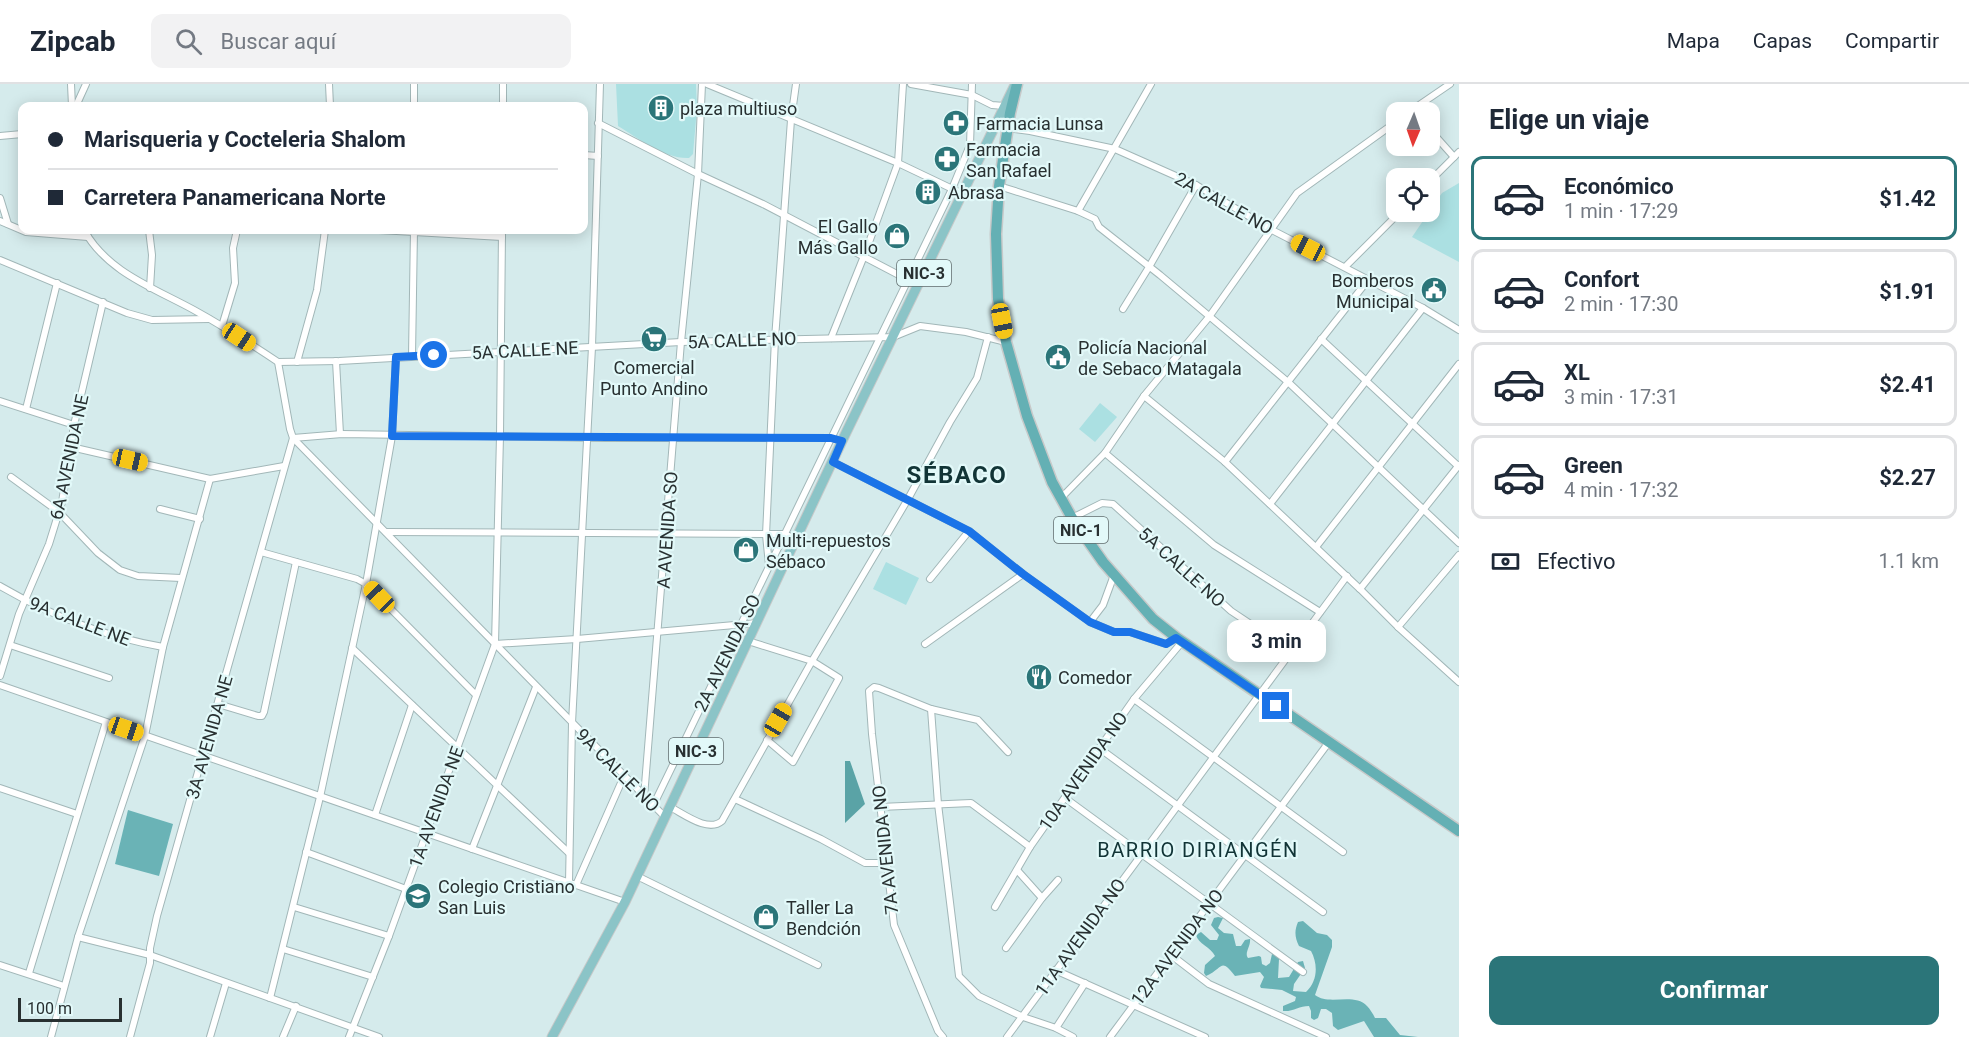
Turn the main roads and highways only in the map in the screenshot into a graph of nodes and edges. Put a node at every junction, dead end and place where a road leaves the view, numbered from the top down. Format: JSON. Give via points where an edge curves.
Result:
{"nodes":[{"id":1,"x":1016,"y":84,"type":"edge"},
{"id":2,"x":1459,"y":831,"type":"edge"},
{"id":3,"x":552,"y":1037,"type":"edge"}],
"edges":[{"from":1,"to":2,"type":"highway","number":"NIC-1","via":[[999,186],[998,299],[1027,416],[1052,483],[1072,518],[1153,619]]},
{"from":1,"to":3,"type":"main road","number":"NIC-3","via":[[637,876]]}]}
